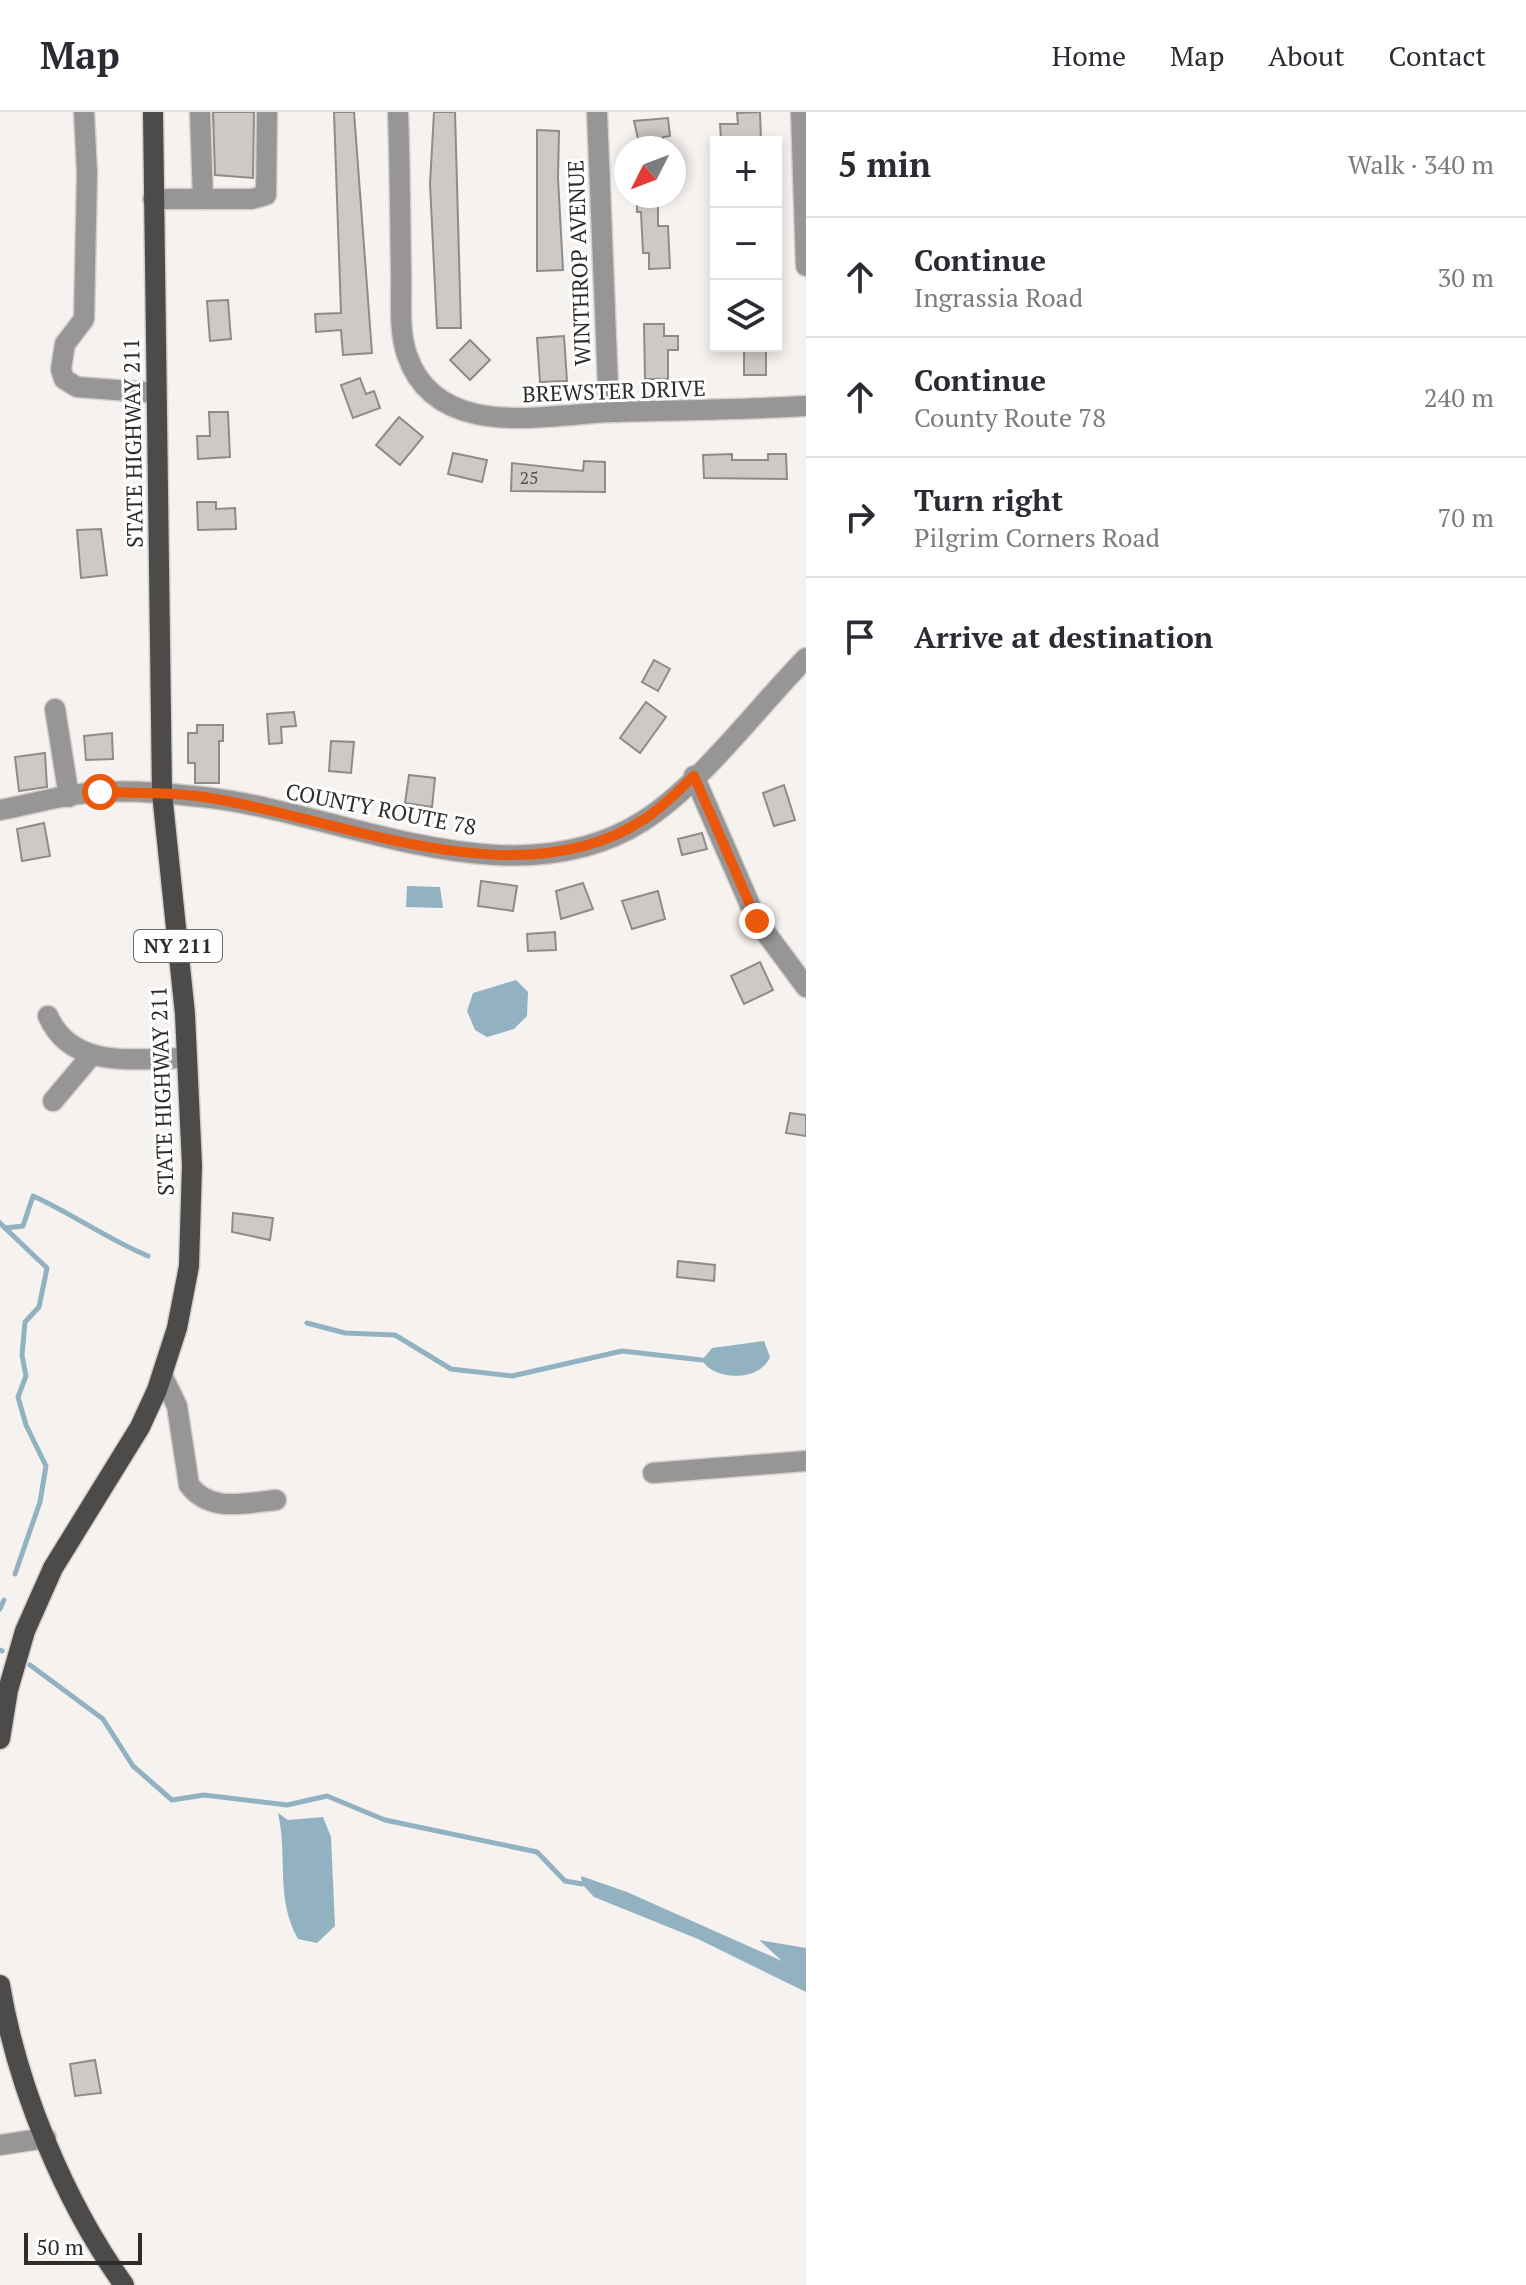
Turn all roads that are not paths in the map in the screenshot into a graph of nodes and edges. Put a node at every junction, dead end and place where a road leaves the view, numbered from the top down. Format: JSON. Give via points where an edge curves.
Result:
{"nodes":[{"id":1,"x":84,"y":112,"type":"edge"},
{"id":2,"x":153,"y":112,"type":"edge"},
{"id":3,"x":200,"y":112,"type":"edge"},
{"id":4,"x":267,"y":112,"type":"edge"},
{"id":5,"x":398,"y":112,"type":"edge"},
{"id":6,"x":597,"y":112,"type":"edge"},
{"id":7,"x":801,"y":112,"type":"edge"},
{"id":8,"x":153,"y":199,"type":"junction"},
{"id":9,"x":203,"y":199,"type":"junction"},
{"id":10,"x":806,"y":266,"type":"edge"},
{"id":11,"x":156,"y":393,"type":"junction"},
{"id":12,"x":806,"y":406,"type":"edge"},
{"id":13,"x":609,"y":412,"type":"junction"},
{"id":14,"x":806,"y":658,"type":"edge"},
{"id":15,"x":55,"y":709,"type":"dead end"},
{"id":16,"x":694,"y":776,"type":"junction"},
{"id":17,"x":162,"y":793,"type":"junction"},
{"id":18,"x":69,"y":797,"type":"junction"},
{"id":19,"x":0,"y":810,"type":"edge"},
{"id":20,"x":806,"y":987,"type":"edge"},
{"id":21,"x":48,"y":1016,"type":"dead end"},
{"id":22,"x":90,"y":1057,"type":"junction"},
{"id":23,"x":187,"y":1058,"type":"junction"},
{"id":24,"x":53,"y":1101,"type":"dead end"},
{"id":25,"x":162,"y":1375,"type":"junction"},
{"id":26,"x":806,"y":1461,"type":"edge"},
{"id":27,"x":653,"y":1473,"type":"dead end"},
{"id":28,"x":276,"y":1500,"type":"dead end"},
{"id":29,"x":0,"y":1739,"type":"edge"},
{"id":30,"x":0,"y":1985,"type":"edge"},
{"id":31,"x":46,"y":2138,"type":"junction"},
{"id":32,"x":0,"y":2145,"type":"edge"},
{"id":33,"x":124,"y":2285,"type":"edge"}],
"edges":[{"from":1,"to":11,"type":"street","via":[[84,319],[65,344],[61,369],[64,379],[77,387]]},
{"from":2,"to":8,"type":"main road","name":"STATE HIGHWAY 211","number":"NY 211"},
{"from":3,"to":9,"type":"street"},
{"from":4,"to":9,"type":"street","via":[[266,195]]},
{"from":5,"to":13,"type":"street","name":"BREWSTER DRIVE","via":[[402,318],[406,353],[417,378],[435,396],[483,415],[526,421]]},
{"from":6,"to":13,"type":"street","name":"WINTHROP AVENUE"},
{"from":7,"to":10,"type":"street"},
{"from":8,"to":9,"type":"street"},
{"from":8,"to":11,"type":"main road","name":"STATE HIGHWAY 211","number":"NY 211"},
{"from":11,"to":17,"type":"main road","name":"STATE HIGHWAY 211","number":"NY 211"},
{"from":12,"to":13,"type":"street","name":"BREWSTER DRIVE"},
{"from":14,"to":16,"type":"street","name":"COUNTY ROUTE 78"},
{"from":15,"to":18,"type":"street"},
{"from":16,"to":17,"type":"street","name":"COUNTY ROUTE 78","via":[[643,821],[608,839],[497,856]]},
{"from":16,"to":20,"type":"street","via":[[757,921]]},
{"from":17,"to":18,"type":"street","name":"COUNTY ROUTE 78"},
{"from":17,"to":23,"type":"main road","name":"STATE HIGHWAY 211","number":"NY 211"},
{"from":18,"to":19,"type":"street","name":"COUNTY ROUTE 78"},
{"from":21,"to":22,"type":"street","via":[[64,1039]]},
{"from":22,"to":23,"type":"street"},
{"from":22,"to":24,"type":"street"},
{"from":23,"to":25,"type":"main road","name":"STATE HIGHWAY 211","number":"NY 211","via":[[189,1266]]},
{"from":25,"to":28,"type":"street","via":[[177,1406],[189,1485],[196,1495],[216,1505]]},
{"from":25,"to":29,"type":"main road","name":"STATE HIGHWAY 211","number":"NY 211","via":[[140,1427],[53,1568],[30,1618],[8,1690]]},
{"from":26,"to":27,"type":"street"},
{"from":30,"to":31,"type":"main road"},
{"from":31,"to":32,"type":"street"},
{"from":31,"to":33,"type":"main road","via":[[71,2201]]}]}
